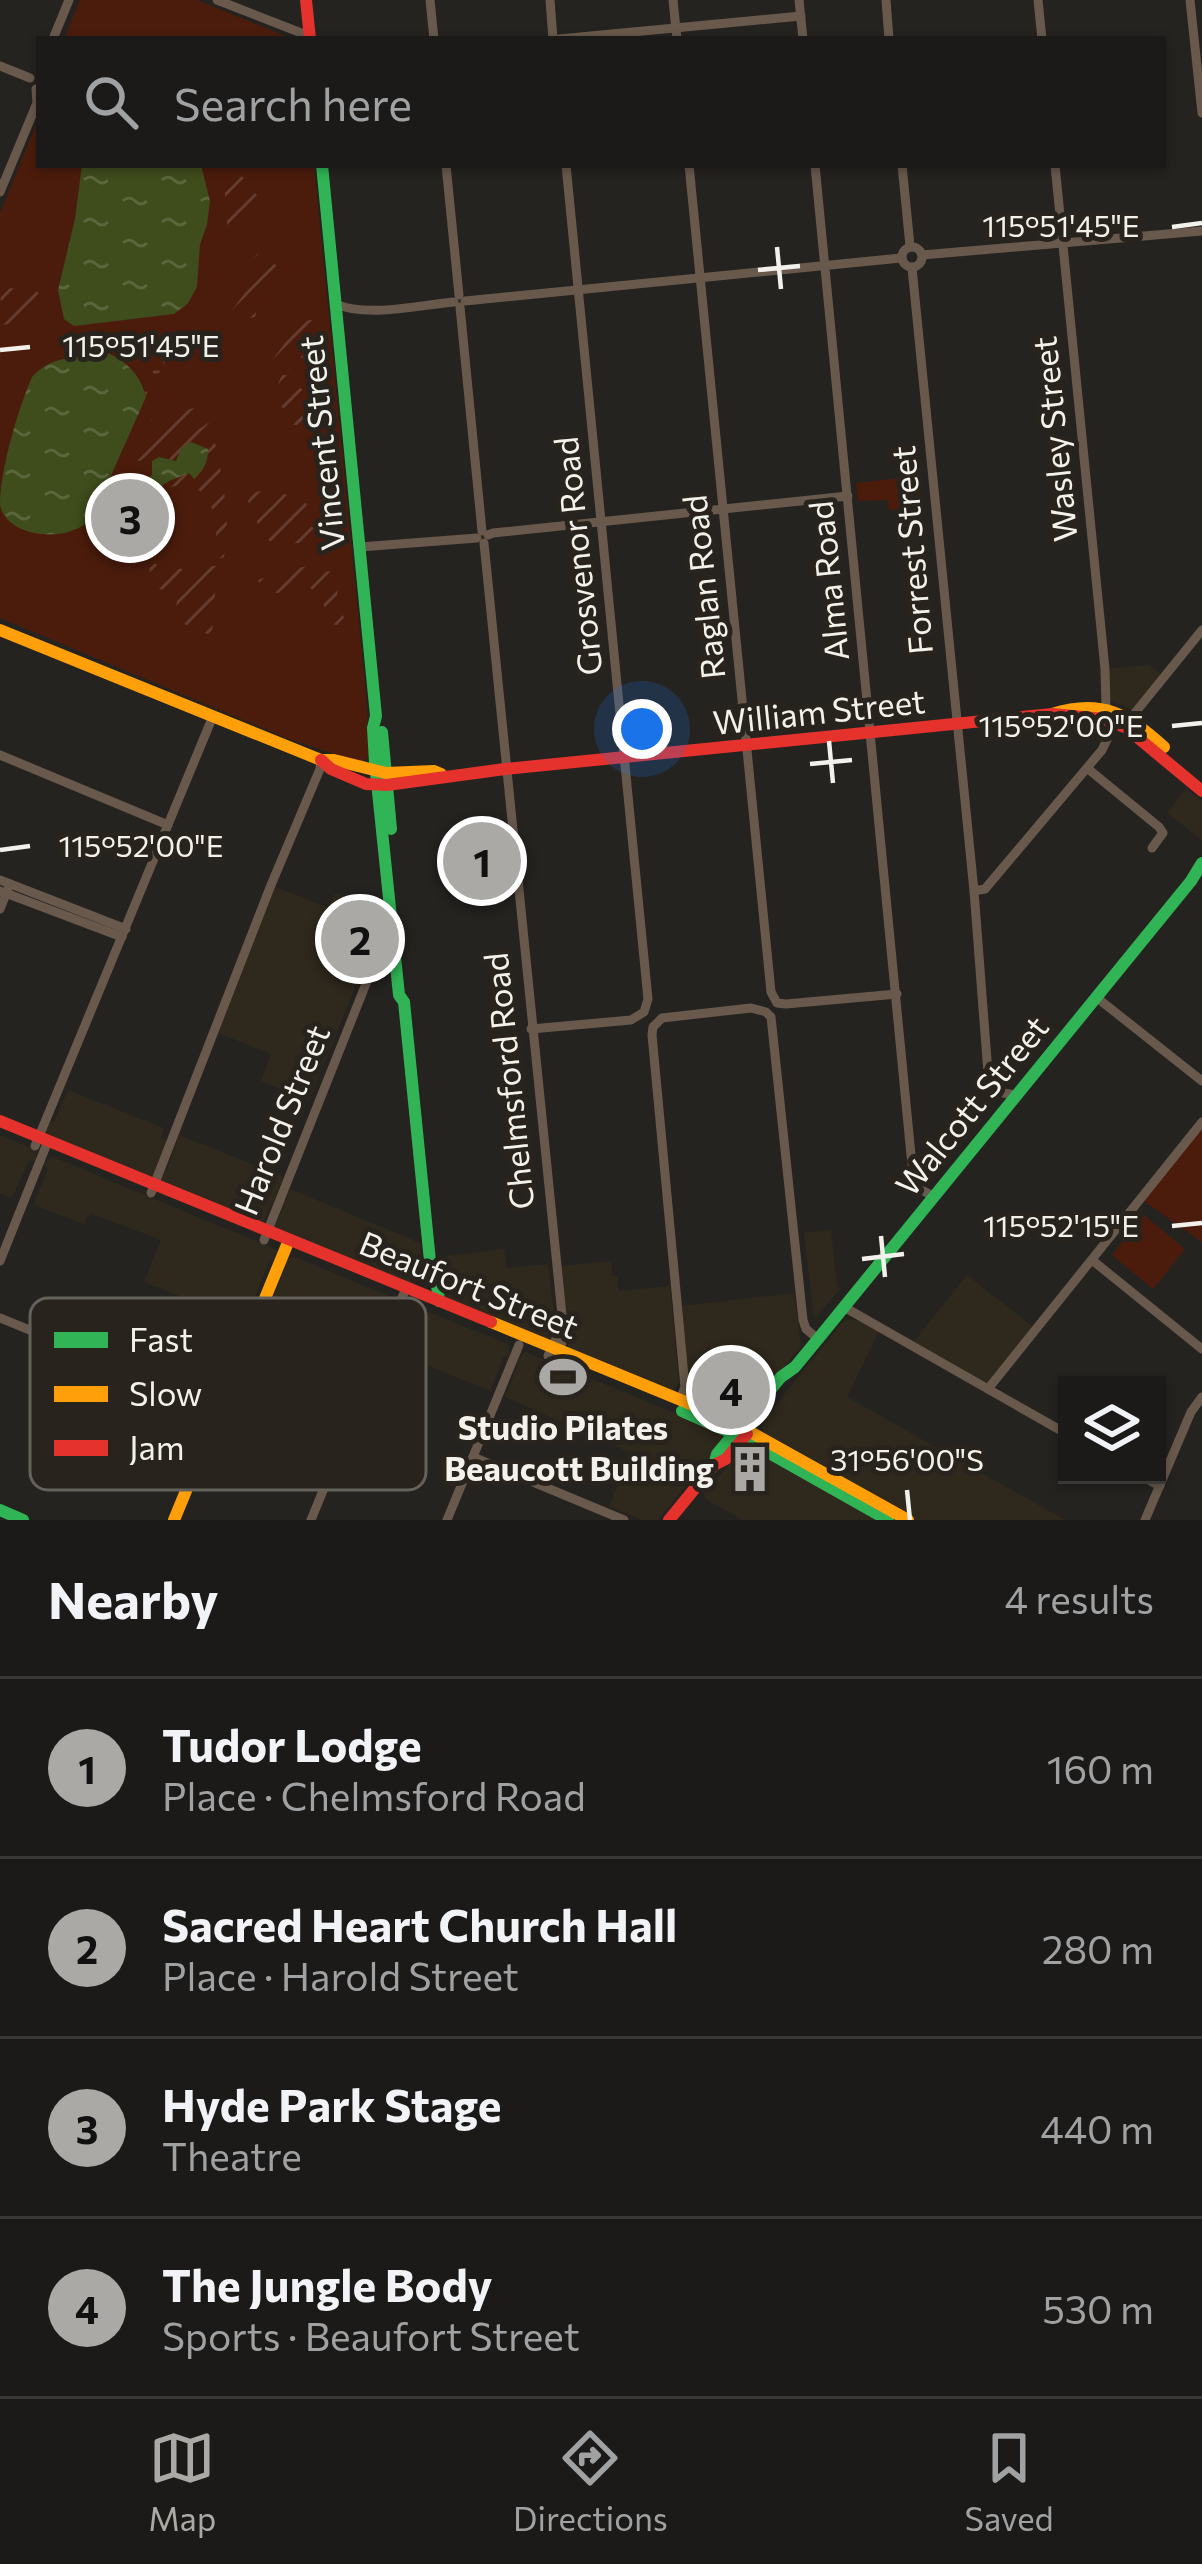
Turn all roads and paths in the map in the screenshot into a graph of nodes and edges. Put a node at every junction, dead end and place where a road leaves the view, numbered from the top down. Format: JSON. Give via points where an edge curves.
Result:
{"nodes":[{"id":1,"x":69,"y":0,"type":"edge"},
{"id":2,"x":217,"y":0,"type":"edge"},
{"id":3,"x":306,"y":0,"type":"edge"},
{"id":4,"x":430,"y":0,"type":"edge"},
{"id":5,"x":550,"y":0,"type":"edge"},
{"id":6,"x":673,"y":0,"type":"edge"},
{"id":7,"x":799,"y":0,"type":"edge"},
{"id":8,"x":886,"y":0,"type":"edge"},
{"id":9,"x":1038,"y":0,"type":"edge"},
{"id":10,"x":1190,"y":0,"type":"edge"},
{"id":11,"x":801,"y":16,"type":"junction"},
{"id":12,"x":676,"y":33,"type":"edge"},
{"id":13,"x":54,"y":36,"type":"edge"},
{"id":14,"x":305,"y":36,"type":"edge"},
{"id":15,"x":310,"y":36,"type":"edge"},
{"id":16,"x":434,"y":36,"type":"edge"},
{"id":17,"x":556,"y":36,"type":"edge"},
{"id":18,"x":616,"y":36,"type":"edge"},
{"id":19,"x":803,"y":36,"type":"edge"},
{"id":20,"x":890,"y":36,"type":"edge"},
{"id":21,"x":1042,"y":36,"type":"edge"},
{"id":22,"x":0,"y":66,"type":"edge"},
{"id":23,"x":34,"y":74,"type":"edge"},
{"id":24,"x":36,"y":106,"type":"edge"},
{"id":25,"x":1202,"y":113,"type":"edge"},
{"id":26,"x":322,"y":168,"type":"edge"},
{"id":27,"x":446,"y":168,"type":"edge"},
{"id":28,"x":566,"y":168,"type":"edge"},
{"id":29,"x":689,"y":168,"type":"edge"},
{"id":30,"x":815,"y":168,"type":"edge"},
{"id":31,"x":902,"y":168,"type":"edge"},
{"id":32,"x":1055,"y":168,"type":"edge"},
{"id":33,"x":0,"y":192,"type":"edge"},
{"id":34,"x":1202,"y":231,"type":"edge"},
{"id":35,"x":1062,"y":242,"type":"junction"},
{"id":36,"x":910,"y":247,"type":"junction"},
{"id":37,"x":922,"y":255,"type":"junction"},
{"id":38,"x":901,"y":258,"type":"junction"},
{"id":39,"x":826,"y":265,"type":"junction"},
{"id":40,"x":912,"y":268,"type":"junction"},
{"id":41,"x":701,"y":278,"type":"junction"},
{"id":42,"x":579,"y":290,"type":"junction"},
{"id":43,"x":460,"y":301,"type":"junction"},
{"id":44,"x":336,"y":304,"type":"junction"},
{"id":45,"x":369,"y":310,"type":"junction"},
{"id":46,"x":338,"y":326,"type":"junction"},
{"id":47,"x":848,"y":496,"type":"junction"},
{"id":48,"x":724,"y":509,"type":"junction"},
{"id":49,"x":602,"y":522,"type":"junction"},
{"id":50,"x":483,"y":537,"type":"junction"},
{"id":51,"x":360,"y":547,"type":"junction"},
{"id":52,"x":0,"y":630,"type":"edge"},
{"id":53,"x":1202,"y":630,"type":"edge"},
{"id":54,"x":1106,"y":708,"type":"junction"},
{"id":55,"x":1052,"y":714,"type":"junction"},
{"id":56,"x":213,"y":716,"type":"junction"},
{"id":57,"x":1123,"y":720,"type":"junction"},
{"id":58,"x":956,"y":725,"type":"junction"},
{"id":59,"x":871,"y":734,"type":"junction"},
{"id":60,"x":747,"y":746,"type":"junction"},
{"id":61,"x":0,"y":755,"type":"edge"},
{"id":62,"x":624,"y":758,"type":"junction"},
{"id":63,"x":321,"y":760,"type":"junction"},
{"id":64,"x":1087,"y":768,"type":"junction"},
{"id":65,"x":505,"y":769,"type":"junction"},
{"id":66,"x":382,"y":779,"type":"junction"},
{"id":67,"x":1202,"y":779,"type":"edge"},
{"id":68,"x":1202,"y":790,"type":"edge"},
{"id":69,"x":168,"y":824,"type":"junction"},
{"id":70,"x":1152,"y":848,"type":"dead end"},
{"id":71,"x":1202,"y":863,"type":"edge"},
{"id":72,"x":1198,"y":880,"type":"edge"},
{"id":73,"x":3,"y":885,"type":"edge"},
{"id":74,"x":974,"y":891,"type":"junction"},
{"id":75,"x":0,"y":909,"type":"edge"},
{"id":76,"x":392,"y":928,"type":"junction"},
{"id":77,"x":124,"y":933,"type":"junction"},
{"id":78,"x":378,"y":953,"type":"junction"},
{"id":79,"x":396,"y":964,"type":"junction"},
{"id":80,"x":897,"y":994,"type":"junction"},
{"id":81,"x":1096,"y":998,"type":"junction"},
{"id":82,"x":404,"y":1002,"type":"junction"},
{"id":83,"x":531,"y":1029,"type":"junction"},
{"id":84,"x":1202,"y":1081,"type":"edge"},
{"id":85,"x":1016,"y":1095,"type":"junction"},
{"id":86,"x":0,"y":1121,"type":"edge"},
{"id":87,"x":1202,"y":1122,"type":"edge"},
{"id":88,"x":0,"y":1131,"type":"edge"},
{"id":89,"x":42,"y":1143,"type":"junction"},
{"id":90,"x":153,"y":1189,"type":"junction"},
{"id":91,"x":933,"y":1196,"type":"junction"},
{"id":92,"x":265,"y":1235,"type":"junction"},
{"id":93,"x":288,"y":1244,"type":"junction"},
{"id":94,"x":1092,"y":1260,"type":"junction"},
{"id":95,"x":0,"y":1261,"type":"edge"},
{"id":96,"x":431,"y":1270,"type":"junction"},
{"id":97,"x":404,"y":1292,"type":"junction"},
{"id":98,"x":266,"y":1298,"type":"edge"},
{"id":99,"x":402,"y":1298,"type":"edge"},
{"id":100,"x":418,"y":1298,"type":"joint"},
{"id":101,"x":426,"y":1299,"type":"edge"},
{"id":102,"x":440,"y":1301,"type":"junction"},
{"id":103,"x":426,"y":1302,"type":"edge"},
{"id":104,"x":844,"y":1307,"type":"junction"},
{"id":105,"x":0,"y":1318,"type":"edge"},
{"id":106,"x":30,"y":1330,"type":"edge"},
{"id":107,"x":818,"y":1339,"type":"junction"},
{"id":108,"x":519,"y":1345,"type":"junction"},
{"id":109,"x":1202,"y":1349,"type":"edge"},
{"id":110,"x":554,"y":1354,"type":"junction"},
{"id":111,"x":988,"y":1389,"type":"junction"},
{"id":112,"x":1202,"y":1397,"type":"edge"},
{"id":113,"x":680,"y":1400,"type":"junction"},
{"id":114,"x":1058,"y":1429,"type":"edge"},
{"id":115,"x":742,"y":1432,"type":"junction"},
{"id":116,"x":473,"y":1457,"type":"junction"},
{"id":117,"x":1156,"y":1484,"type":"edge"},
{"id":118,"x":1160,"y":1486,"type":"junction"},
{"id":119,"x":186,"y":1490,"type":"edge"},
{"id":120,"x":323,"y":1490,"type":"edge"},
{"id":121,"x":0,"y":1510,"type":"edge"},
{"id":122,"x":23,"y":1520,"type":"edge"},
{"id":123,"x":174,"y":1520,"type":"edge"},
{"id":124,"x":311,"y":1520,"type":"edge"},
{"id":125,"x":447,"y":1520,"type":"edge"},
{"id":126,"x":624,"y":1520,"type":"edge"},
{"id":127,"x":669,"y":1520,"type":"edge"},
{"id":128,"x":888,"y":1520,"type":"edge"},
{"id":129,"x":908,"y":1520,"type":"edge"},
{"id":130,"x":1145,"y":1520,"type":"edge"}],
"edges":[{"from":1,"to":13,"type":"street"},
{"from":2,"to":14,"type":"street"},
{"from":3,"to":15,"type":"main road"},
{"from":4,"to":16,"type":"street"},
{"from":5,"to":17,"type":"street"},
{"from":6,"to":12,"type":"street"},
{"from":7,"to":11,"type":"street"},
{"from":8,"to":20,"type":"street"},
{"from":9,"to":21,"type":"street"},
{"from":10,"to":25,"type":"street"},
{"from":11,"to":12,"type":"street"},
{"from":11,"to":19,"type":"street"},
{"from":12,"to":18,"type":"street"},
{"from":22,"to":23,"type":"street"},
{"from":24,"to":33,"type":"street"},
{"from":26,"to":44,"type":"main road","name":"Vincent Street"},
{"from":27,"to":43,"type":"street","name":"Chelmsford Road"},
{"from":28,"to":42,"type":"street","name":"Grosvenor Road"},
{"from":29,"to":41,"type":"street","name":"Raglan Road"},
{"from":30,"to":39,"type":"street","name":"Alma Road"},
{"from":31,"to":36,"type":"street"},
{"from":32,"to":35,"type":"street","name":"Wasley Street"},
{"from":34,"to":35,"type":"street"},
{"from":35,"to":37,"type":"street"},
{"from":35,"to":54,"type":"street","name":"Wasley Street"},
{"from":36,"to":37,"type":"street"},
{"from":36,"to":38,"type":"street"},
{"from":37,"to":40,"type":"street"},
{"from":38,"to":39,"type":"street"},
{"from":38,"to":40,"type":"street"},
{"from":39,"to":41,"type":"street"},
{"from":39,"to":47,"type":"street","name":"Alma Road"},
{"from":40,"to":58,"type":"street","name":"Forrest Street"},
{"from":41,"to":42,"type":"street"},
{"from":41,"to":48,"type":"street","name":"Raglan Road"},
{"from":42,"to":43,"type":"street"},
{"from":42,"to":49,"type":"street","name":"Grosvenor Road"},
{"from":43,"to":45,"type":"street"},
{"from":43,"to":50,"type":"street","name":"Chelmsford Road"},
{"from":44,"to":45,"type":"street"},
{"from":44,"to":46,"type":"main road","name":"Vincent Street"},
{"from":45,"to":46,"type":"street"},
{"from":46,"to":51,"type":"main road","name":"Vincent Street"},
{"from":47,"to":48,"type":"street"},
{"from":47,"to":59,"type":"street","name":"Alma Road"},
{"from":48,"to":49,"type":"street"},
{"from":48,"to":60,"type":"street","name":"Raglan Road"},
{"from":49,"to":50,"type":"street"},
{"from":49,"to":62,"type":"street","name":"Grosvenor Road"},
{"from":50,"to":51,"type":"street"},
{"from":50,"to":65,"type":"street","name":"Chelmsford Road"},
{"from":51,"to":66,"type":"main road","name":"Vincent Street"},
{"from":52,"to":56,"type":"main road","name":"William Street"},
{"from":53,"to":57,"type":"street"},
{"from":54,"to":55,"type":"main road","name":"William Street"},
{"from":54,"to":57,"type":"main road","name":"William Street"},
{"from":55,"to":57,"type":"main road","name":"William Street"},
{"from":55,"to":58,"type":"main road","name":"William Street"},
{"from":56,"to":63,"type":"main road","name":"William Street"},
{"from":56,"to":69,"type":"street"},
{"from":57,"to":64,"type":"street"},
{"from":57,"to":67,"type":"main road","name":"William Street"},
{"from":57,"to":68,"type":"main road","name":"William Street"},
{"from":58,"to":59,"type":"main road","name":"William Street"},
{"from":58,"to":74,"type":"street","name":"Forrest Street"},
{"from":59,"to":60,"type":"main road","name":"William Street"},
{"from":59,"to":80,"type":"street","name":"Alma Road"},
{"from":60,"to":62,"type":"main road","name":"William Street"},
{"from":60,"to":80,"type":"street","name":"Raglan Road","via":[[777,1003]]},
{"from":61,"to":69,"type":"street"},
{"from":62,"to":65,"type":"main road","name":"William Street"},
{"from":62,"to":83,"type":"street","name":"Grosvenor Road","via":[[644,1012]]},
{"from":63,"to":66,"type":"main road","name":"William Street","via":[[366,784]]},
{"from":63,"to":90,"type":"street"},
{"from":64,"to":70,"type":"street","via":[[1159,826]]},
{"from":64,"to":74,"type":"street","via":[[985,889]]},
{"from":65,"to":66,"type":"main road","name":"William Street"},
{"from":65,"to":83,"type":"street","name":"Chelmsford Road"},
{"from":66,"to":76,"type":"main road","name":"Vincent Street"},
{"from":66,"to":82,"type":"main road","name":"Vincent Street"},
{"from":69,"to":77,"type":"street"},
{"from":71,"to":72,"type":"main road","name":"Walcott Street"},
{"from":72,"to":81,"type":"main road","name":"Walcott Street"},
{"from":73,"to":75,"type":"street"},
{"from":73,"to":77,"type":"street"},
{"from":74,"to":85,"type":"street","name":"Forrest Street","via":[[989,1086]]},
{"from":76,"to":78,"type":"street","name":"Harold Street"},
{"from":76,"to":79,"type":"main road","name":"Vincent Street"},
{"from":77,"to":89,"type":"street"},
{"from":78,"to":79,"type":"street"},
{"from":78,"to":92,"type":"street","name":"Harold Street"},
{"from":79,"to":82,"type":"main road","name":"Vincent Street"},
{"from":80,"to":91,"type":"street","name":"Alma Road","via":[[914,1186]]},
{"from":81,"to":84,"type":"street"},
{"from":81,"to":85,"type":"main road","name":"Walcott Street"},
{"from":82,"to":96,"type":"main road","name":"Vincent Street"},
{"from":83,"to":110,"type":"street","name":"Chelmsford Road","via":[[561,1328]]},
{"from":85,"to":91,"type":"main road","name":"Walcott Street"},
{"from":86,"to":89,"type":"main road","name":"Beaufort Street"},
{"from":87,"to":94,"type":"street"},
{"from":88,"to":89,"type":"main road","name":"Beaufort Street"},
{"from":89,"to":90,"type":"main road","name":"Beaufort Street"},
{"from":89,"to":95,"type":"street"},
{"from":90,"to":92,"type":"main road","name":"Beaufort Street"},
{"from":91,"to":104,"type":"main road","name":"Walcott Street"},
{"from":92,"to":93,"type":"main road","name":"Beaufort Street"},
{"from":93,"to":97,"type":"main road","name":"Beaufort Street"},
{"from":93,"to":98,"type":"main road","name":"Harold Street"},
{"from":94,"to":109,"type":"street"},
{"from":94,"to":111,"type":"street"},
{"from":96,"to":100,"type":"main road"},
{"from":96,"to":102,"type":"main road","name":"Vincent Street"},
{"from":97,"to":99,"type":"street"},
{"from":97,"to":100,"type":"main road","name":"Beaufort Street"},
{"from":101,"to":102,"type":"main road","name":"Beaufort Street"},
{"from":102,"to":110,"type":"main road","name":"Beaufort Street"},
{"from":103,"to":108,"type":"main road","name":"Beaufort Street"},
{"from":104,"to":107,"type":"main road","name":"Walcott Street"},
{"from":104,"to":111,"type":"street"},
{"from":105,"to":106,"type":"street"},
{"from":107,"to":113,"type":"street","via":[[803,1320],[774,1026],[751,1007],[666,1017],[652,1035]]},
{"from":107,"to":115,"type":"main road","name":"Walcott Street"},
{"from":108,"to":110,"type":"main road","name":"Beaufort Street"},
{"from":108,"to":116,"type":"street"},
{"from":110,"to":113,"type":"main road","name":"Beaufort Street"},
{"from":110,"to":115,"type":"main road","name":"Beaufort Street"},
{"from":111,"to":114,"type":"street"},
{"from":112,"to":118,"type":"street"},
{"from":113,"to":115,"type":"main road","name":"Beaufort Street"},
{"from":115,"to":127,"type":"main road","name":"Walcott Street"},
{"from":115,"to":128,"type":"main road","name":"Beaufort Street"},
{"from":115,"to":129,"type":"main road","name":"Beaufort Street"},
{"from":116,"to":125,"type":"street"},
{"from":116,"to":126,"type":"street"},
{"from":117,"to":118,"type":"street"},
{"from":118,"to":130,"type":"street"},
{"from":119,"to":123,"type":"main road","name":"Harold Street"},
{"from":120,"to":124,"type":"street"},
{"from":121,"to":122,"type":"main road"}]}
